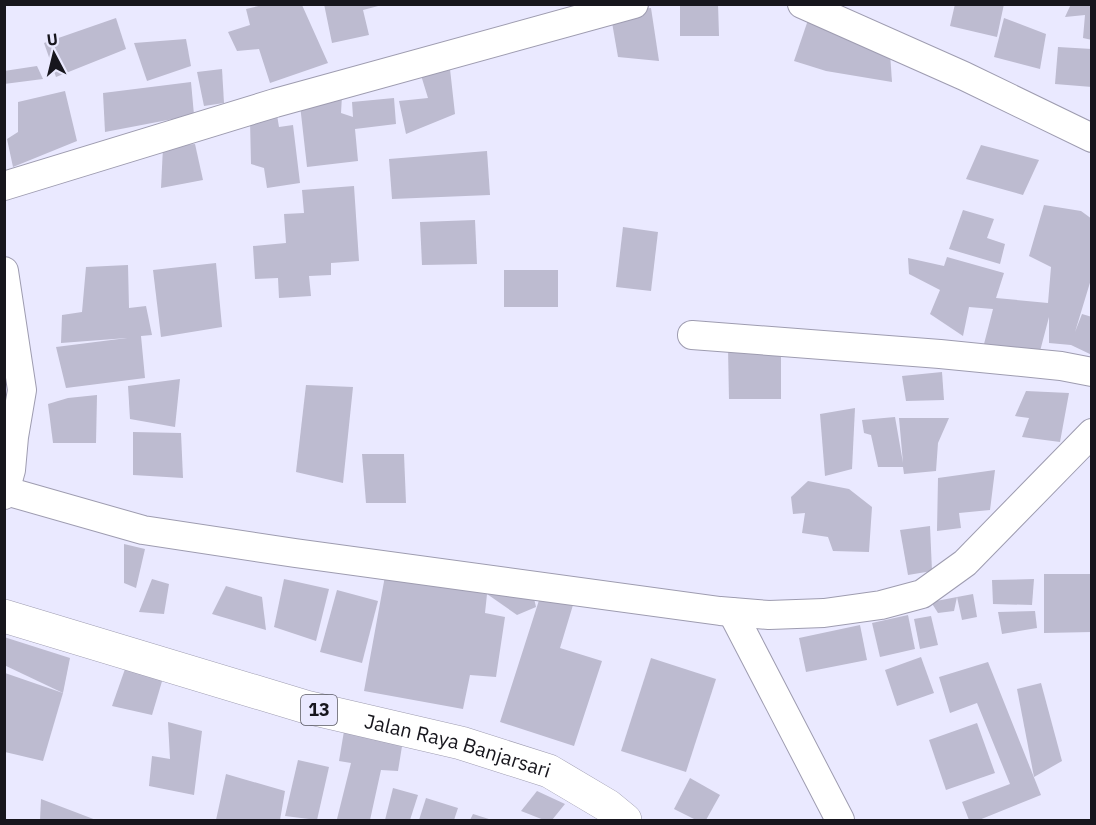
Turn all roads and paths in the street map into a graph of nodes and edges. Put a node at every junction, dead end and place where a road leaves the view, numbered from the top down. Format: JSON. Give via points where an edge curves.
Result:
{"nodes":[{"id":1,"x":634,"y":4,"type":"edge"},
{"id":2,"x":802,"y":4,"type":"edge"},
{"id":3,"x":1092,"y":138,"type":"edge"},
{"id":4,"x":4,"y":186,"type":"edge"},
{"id":5,"x":4,"y":271,"type":"edge"},
{"id":6,"x":692,"y":335,"type":"dead end"},
{"id":7,"x":1092,"y":372,"type":"edge"},
{"id":8,"x":1092,"y":433,"type":"edge"},
{"id":9,"x":5,"y":493,"type":"edge"},
{"id":10,"x":732,"y":612,"type":"junction"},
{"id":11,"x":4,"y":616,"type":"edge"},
{"id":12,"x":625,"y":820,"type":"edge"},
{"id":13,"x":840,"y":820,"type":"edge"}],
"edges":[{"from":1,"to":4,"type":"street","via":[[275,103]]},
{"from":2,"to":3,"type":"street"},
{"from":5,"to":9,"type":"street","via":[[22,390]]},
{"from":6,"to":7,"type":"street","via":[[940,354]]},
{"from":8,"to":10,"type":"street","via":[[965,562],[922,594],[824,613]]},
{"from":9,"to":10,"type":"street","via":[[143,530]]},
{"from":10,"to":13,"type":"street"},
{"from":11,"to":12,"type":"highway","name":"Jalan Raya Banjarsari","number":"13","via":[[306,707],[461,743],[549,771]]}]}
